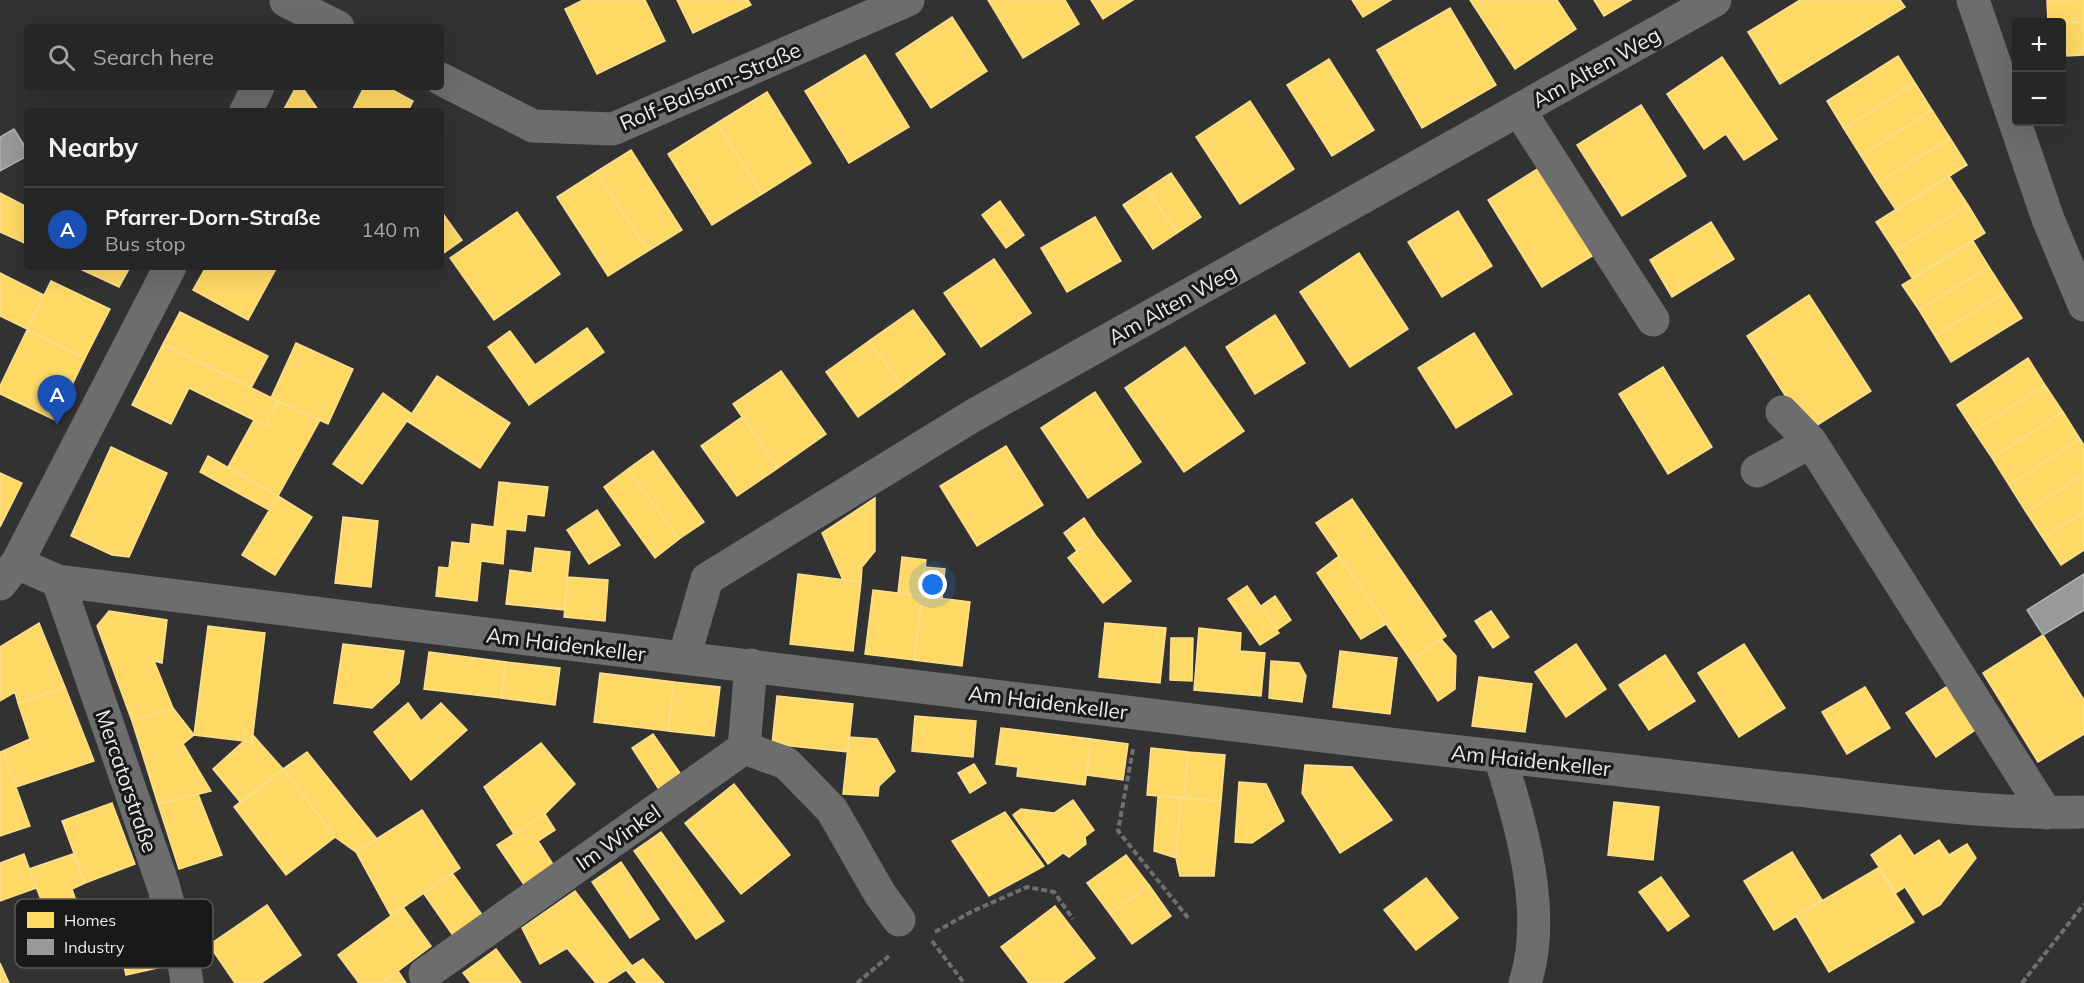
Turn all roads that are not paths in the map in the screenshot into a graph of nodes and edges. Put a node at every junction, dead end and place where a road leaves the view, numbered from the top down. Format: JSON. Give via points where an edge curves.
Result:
{"nodes":[{"id":1,"x":286,"y":0,"type":"edge"},
{"id":2,"x":908,"y":0,"type":"edge"},
{"id":3,"x":1973,"y":0,"type":"edge"},
{"id":4,"x":1712,"y":2,"type":"edge"},
{"id":5,"x":281,"y":24,"type":"edge"},
{"id":6,"x":332,"y":24,"type":"edge"},
{"id":7,"x":444,"y":81,"type":"edge"},
{"id":8,"x":256,"y":90,"type":"edge"},
{"id":9,"x":248,"y":108,"type":"edge"},
{"id":10,"x":1520,"y":110,"type":"junction"},
{"id":11,"x":168,"y":270,"type":"edge"},
{"id":12,"x":2084,"y":305,"type":"edge"},
{"id":13,"x":1653,"y":320,"type":"dead end"},
{"id":14,"x":1782,"y":412,"type":"dead end"},
{"id":15,"x":1811,"y":442,"type":"junction"},
{"id":16,"x":1757,"y":471,"type":"dead end"},
{"id":17,"x":9,"y":574,"type":"edge"},
{"id":18,"x":58,"y":581,"type":"junction"},
{"id":19,"x":684,"y":657,"type":"junction"},
{"id":20,"x":751,"y":665,"type":"junction"},
{"id":21,"x":744,"y":748,"type":"junction"},
{"id":22,"x":1500,"y":758,"type":"junction"},
{"id":23,"x":2084,"y":812,"type":"edge"},
{"id":24,"x":2046,"y":813,"type":"junction"},
{"id":25,"x":167,"y":899,"type":"edge"},
{"id":26,"x":899,"y":920,"type":"dead end"},
{"id":27,"x":185,"y":968,"type":"edge"},
{"id":28,"x":425,"y":974,"type":"dead end"},
{"id":29,"x":187,"y":983,"type":"edge"},
{"id":30,"x":1525,"y":983,"type":"edge"}],
"edges":[{"from":1,"to":5,"type":"street"},
{"from":1,"to":6,"type":"street"},
{"from":2,"to":7,"type":"street","name":"Rolf-Balsam-Straße","via":[[614,129],[533,126]]},
{"from":3,"to":12,"type":"street","via":[[2048,219]]},
{"from":4,"to":10,"type":"street","name":"Am Alten Weg"},
{"from":8,"to":9,"type":"street"},
{"from":10,"to":13,"type":"street"},
{"from":10,"to":19,"type":"street","name":"Am Alten Weg","via":[[974,415],[707,579]]},
{"from":11,"to":17,"type":"street"},
{"from":14,"to":15,"type":"street"},
{"from":15,"to":16,"type":"street"},
{"from":15,"to":24,"type":"street"},
{"from":17,"to":18,"type":"street","name":"Am Haidenkeller"},
{"from":18,"to":19,"type":"street","name":"Am Haidenkeller"},
{"from":18,"to":25,"type":"street","name":"Mercatorstraße"},
{"from":19,"to":20,"type":"street","name":"Am Haidenkeller"},
{"from":20,"to":21,"type":"street"},
{"from":20,"to":22,"type":"street","name":"Am Haidenkeller"},
{"from":21,"to":26,"type":"street","via":[[786,763],[832,810]]},
{"from":21,"to":28,"type":"street","name":"Im Winkel"},
{"from":22,"to":24,"type":"street","name":"Am Haidenkeller"},
{"from":22,"to":30,"type":"street","via":[[1519,818],[1532,889],[1533,932]]},
{"from":23,"to":24,"type":"street","name":"Am Haidenkeller"},
{"from":27,"to":29,"type":"street","name":"Mercatorstraße"}]}
